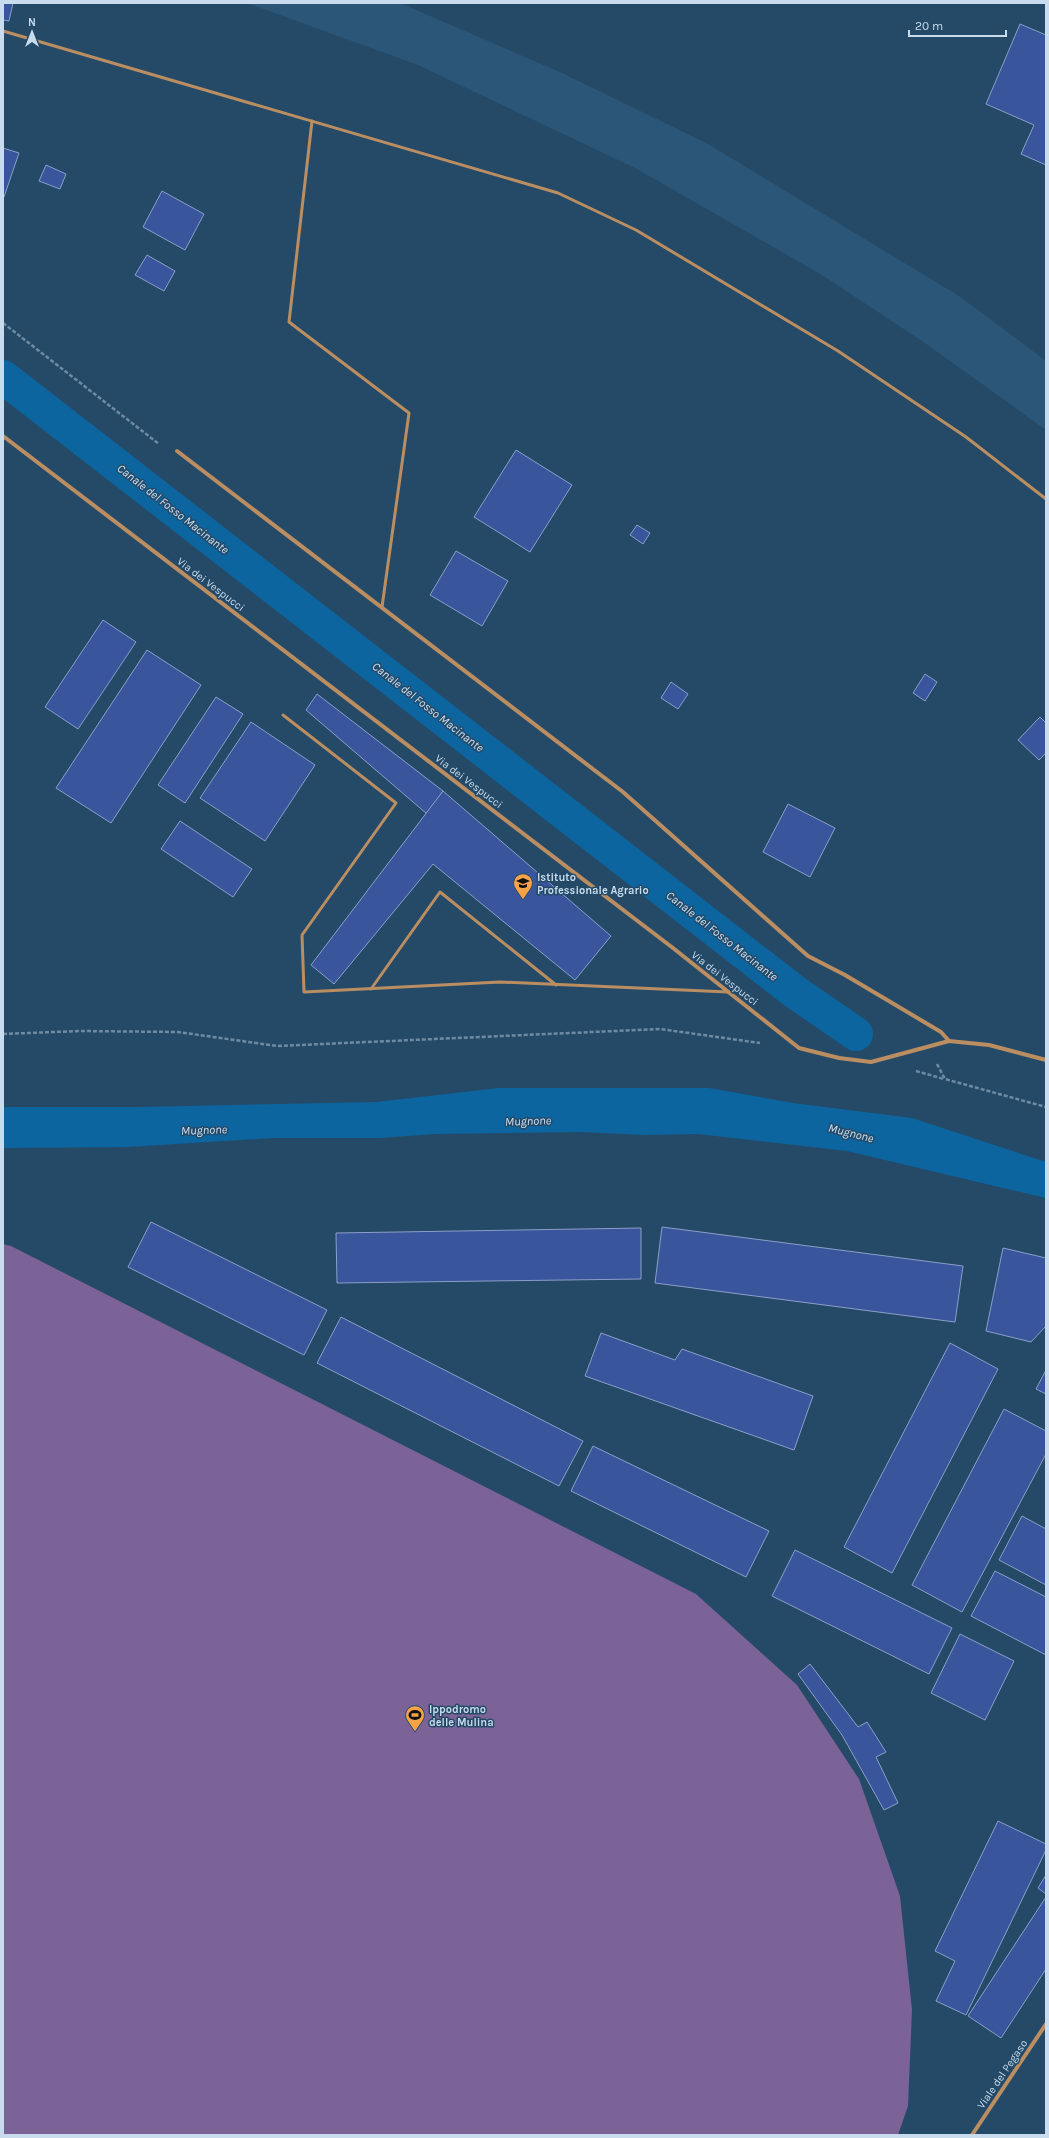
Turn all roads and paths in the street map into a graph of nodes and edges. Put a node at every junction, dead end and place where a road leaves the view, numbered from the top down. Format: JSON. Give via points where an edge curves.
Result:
{"nodes":[{"id":1,"x":3,"y":31,"type":"edge"},
{"id":2,"x":312,"y":121,"type":"junction"},
{"id":3,"x":3,"y":323,"type":"edge"},
{"id":4,"x":3,"y":436,"type":"edge"},
{"id":5,"x":177,"y":451,"type":"joint"},
{"id":6,"x":1046,"y":499,"type":"edge"},
{"id":7,"x":382,"y":607,"type":"junction"},
{"id":8,"x":283,"y":715,"type":"dead end"},
{"id":9,"x":556,"y":985,"type":"junction"},
{"id":10,"x":371,"y":988,"type":"junction"},
{"id":11,"x":730,"y":992,"type":"junction"},
{"id":12,"x":3,"y":1034,"type":"edge"},
{"id":13,"x":949,"y":1042,"type":"junction"},
{"id":14,"x":928,"y":1047,"type":"junction"},
{"id":15,"x":799,"y":1048,"type":"junction"},
{"id":16,"x":1046,"y":1060,"type":"edge"},
{"id":17,"x":1046,"y":1107,"type":"edge"},
{"id":18,"x":1046,"y":2024,"type":"edge"},
{"id":19,"x":972,"y":2135,"type":"edge"}],
"edges":[{"from":1,"to":2,"type":"lane"},
{"from":2,"to":6,"type":"lane","via":[[558,193],[636,230],[838,351],[966,437]]},
{"from":2,"to":7,"type":"lane","via":[[289,322],[409,413]]},
{"from":3,"to":5,"type":"path","via":[[167,451]]},
{"from":4,"to":11,"type":"street","name":"Via dei Vespucci"},
{"from":5,"to":7,"type":"street"},
{"from":7,"to":13,"type":"street","via":[[623,792],[808,956],[846,975],[941,1032]]},
{"from":8,"to":10,"type":"lane","via":[[396,803],[302,935],[304,992]]},
{"from":9,"to":10,"type":"lane","via":[[500,982]]},
{"from":9,"to":10,"type":"lane","via":[[440,892]]},
{"from":9,"to":11,"type":"lane"},
{"from":11,"to":15,"type":"street","name":"Via dei Vespucci"},
{"from":12,"to":15,"type":"path","via":[[79,1031],[178,1032],[277,1046],[660,1029]]},
{"from":13,"to":14,"type":"street","name":"Via dei Vespucci"},
{"from":13,"to":16,"type":"street","name":"Via dei Vespucci","via":[[989,1045]]},
{"from":14,"to":15,"type":"street","name":"Via dei Vespucci","via":[[871,1062],[839,1058]]},
{"from":14,"to":17,"type":"path","via":[[945,1079]]},
{"from":18,"to":19,"type":"street","name":"Viale del Pegaso"}]}
